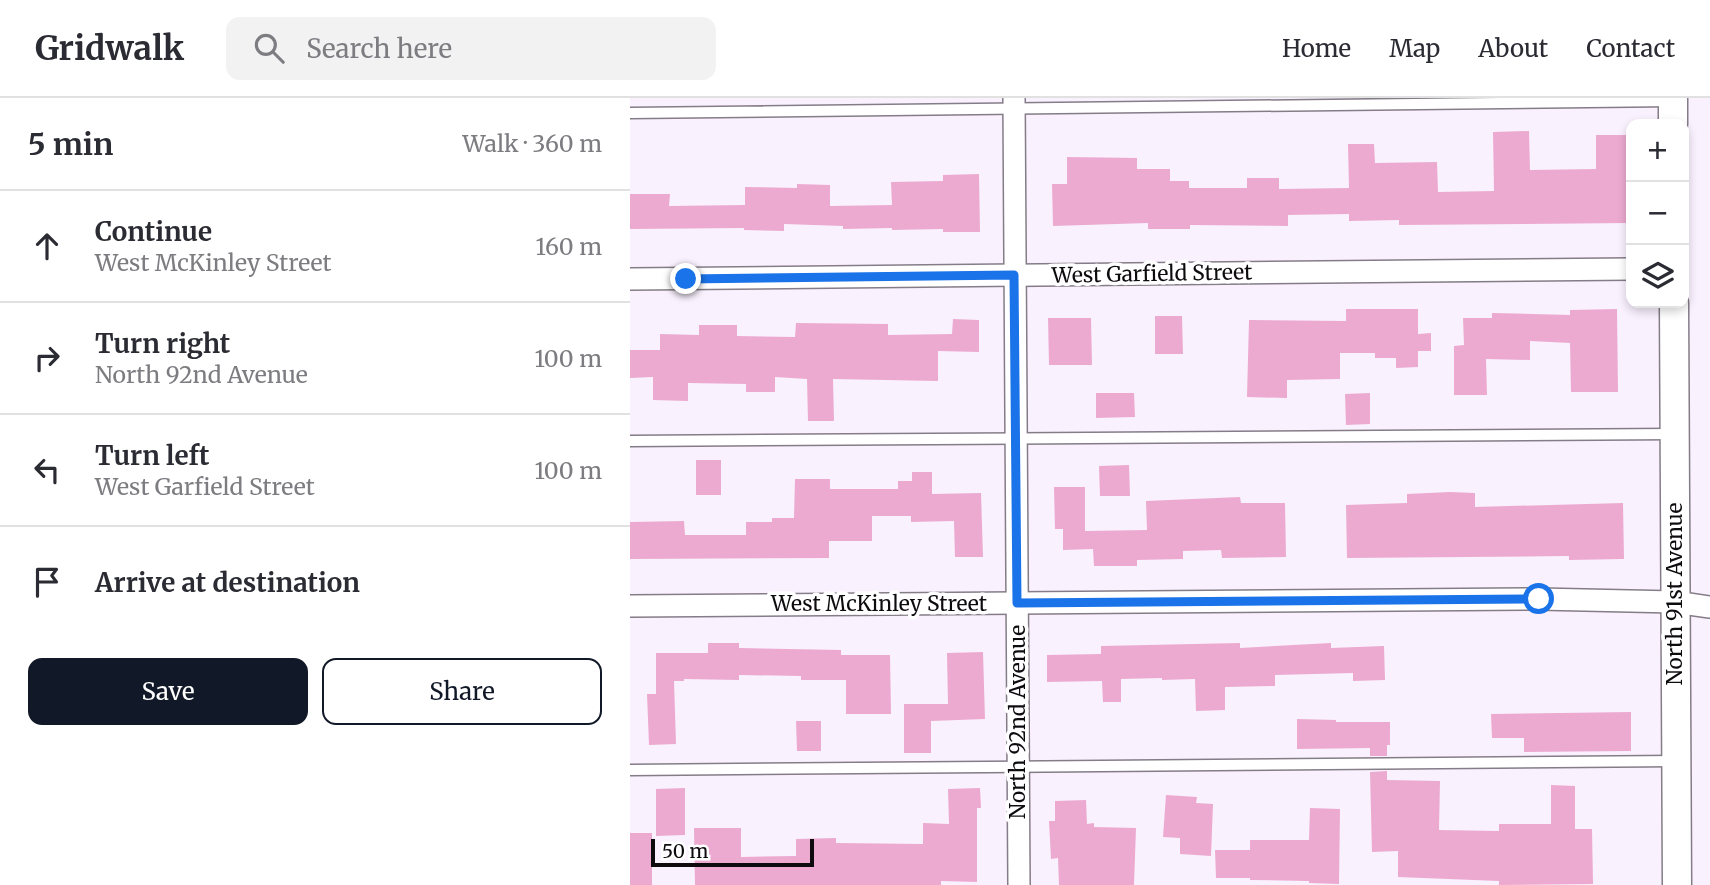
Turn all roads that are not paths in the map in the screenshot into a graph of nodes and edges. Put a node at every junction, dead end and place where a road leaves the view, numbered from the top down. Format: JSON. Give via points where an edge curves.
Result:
{"nodes":[{"id":1,"x":1014,"y":104,"type":"edge"},
{"id":2,"x":1673,"y":108,"type":"edge"},
{"id":3,"x":630,"y":113,"type":"edge"},
{"id":4,"x":1626,"y":269,"type":"edge"},
{"id":5,"x":1014,"y":275,"type":"junction"},
{"id":6,"x":630,"y":279,"type":"edge"},
{"id":7,"x":1674,"y":308,"type":"edge"},
{"id":8,"x":1674,"y":434,"type":"junction"},
{"id":9,"x":1016,"y":438,"type":"junction"},
{"id":10,"x":630,"y":441,"type":"edge"},
{"id":11,"x":1675,"y":602,"type":"junction"},
{"id":12,"x":1017,"y":603,"type":"junction"},
{"id":13,"x":630,"y":606,"type":"edge"},
{"id":14,"x":1710,"y":607,"type":"edge"},
{"id":15,"x":1676,"y":761,"type":"junction"},
{"id":16,"x":1018,"y":765,"type":"junction"},
{"id":17,"x":630,"y":769,"type":"edge"},
{"id":18,"x":1019,"y":885,"type":"edge"},
{"id":19,"x":1676,"y":885,"type":"edge"}],
"edges":[{"from":1,"to":2,"type":"lane"},
{"from":1,"to":3,"type":"lane"},
{"from":1,"to":5,"type":"street","name":"North 92nd Avenue"},
{"from":4,"to":5,"type":"street","name":"West Garfield Street"},
{"from":5,"to":6,"type":"street","name":"West Garfield Street"},
{"from":5,"to":9,"type":"street","name":"North 92nd Avenue"},
{"from":7,"to":8,"type":"main road","name":"North 91st Avenue"},
{"from":8,"to":9,"type":"lane"},
{"from":8,"to":11,"type":"main road","name":"North 91st Avenue"},
{"from":9,"to":10,"type":"lane"},
{"from":9,"to":12,"type":"street","name":"North 92nd Avenue"},
{"from":11,"to":12,"type":"street","name":"West McKinley Street"},
{"from":11,"to":14,"type":"street","name":"West McKinley Street"},
{"from":11,"to":15,"type":"main road","name":"North 91st Avenue"},
{"from":12,"to":13,"type":"street","name":"West McKinley Street"},
{"from":12,"to":16,"type":"street","name":"North 92nd Avenue"},
{"from":15,"to":16,"type":"lane"},
{"from":15,"to":19,"type":"main road","name":"North 91st Avenue"},
{"from":16,"to":17,"type":"lane"},
{"from":16,"to":18,"type":"street","name":"North 92nd Avenue"}]}
